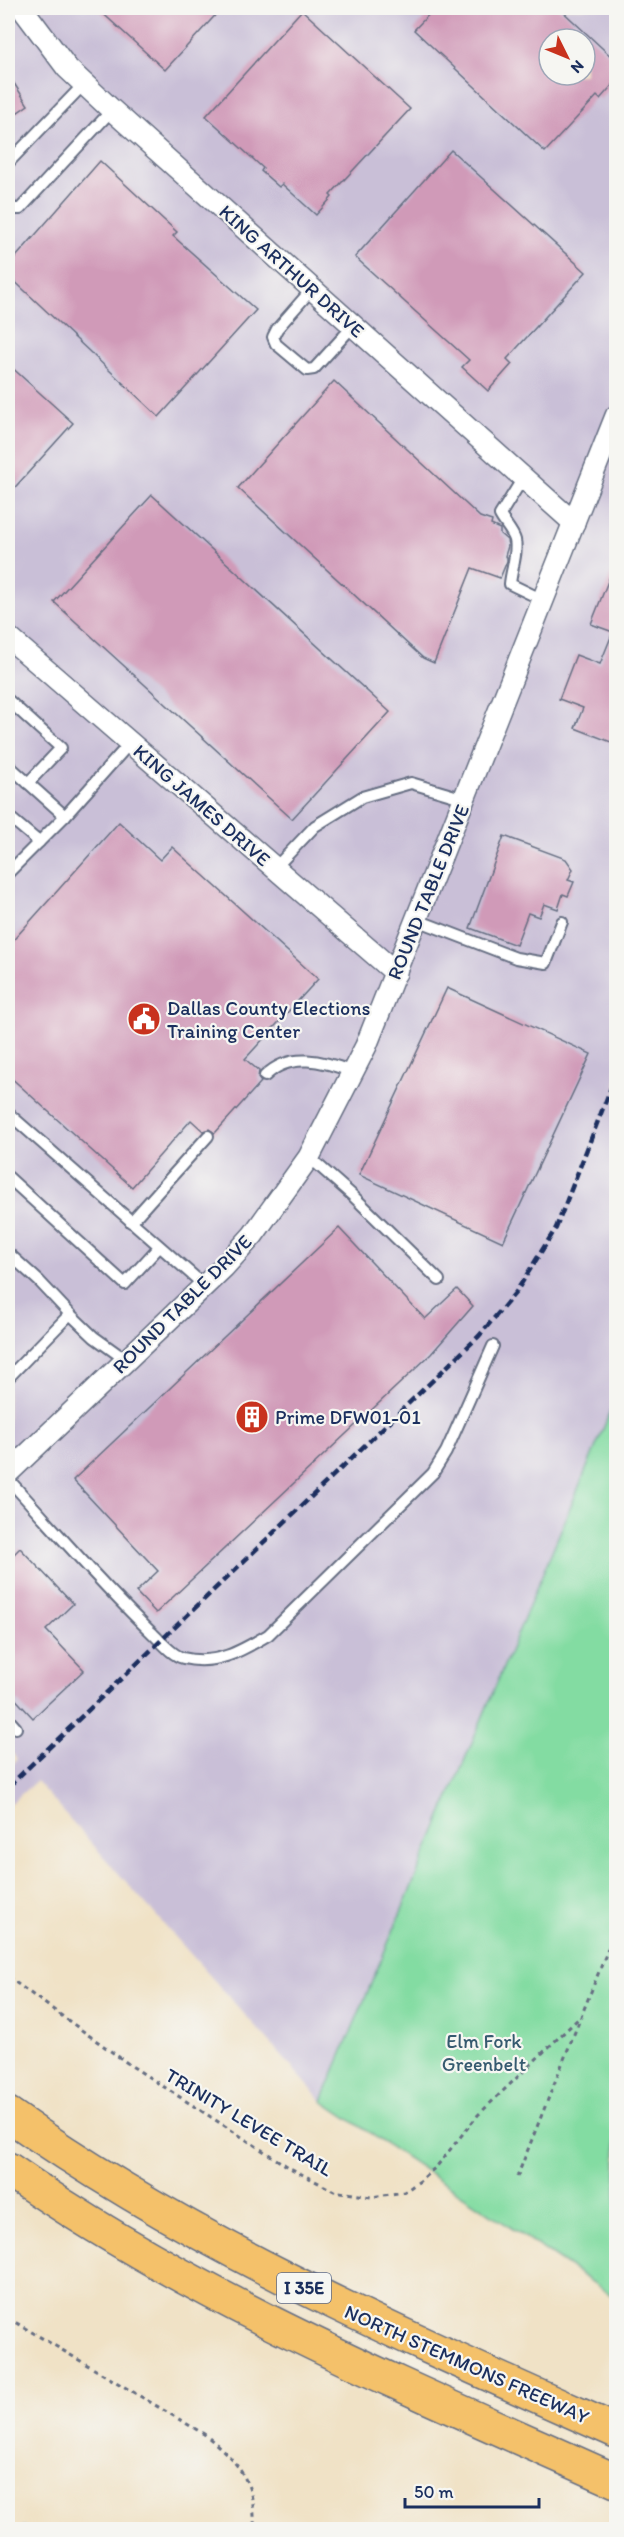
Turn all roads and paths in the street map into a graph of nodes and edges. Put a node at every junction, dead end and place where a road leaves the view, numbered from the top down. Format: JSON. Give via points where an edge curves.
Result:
{"nodes":[{"id":1,"x":22,"y":8,"type":"edge"},
{"id":2,"x":84,"y":84,"type":"junction"},
{"id":3,"x":112,"y":110,"type":"junction"},
{"id":4,"x":8,"y":163,"type":"edge"},
{"id":5,"x":8,"y":202,"type":"edge"},
{"id":6,"x":312,"y":289,"type":"junction"},
{"id":7,"x":354,"y":326,"type":"junction"},
{"id":8,"x":616,"y":416,"type":"edge"},
{"id":9,"x":523,"y":478,"type":"junction"},
{"id":10,"x":574,"y":523,"type":"junction"},
{"id":11,"x":543,"y":600,"type":"junction"},
{"id":12,"x":8,"y":637,"type":"edge"},
{"id":13,"x":8,"y":700,"type":"edge"},
{"id":14,"x":130,"y":743,"type":"junction"},
{"id":15,"x":8,"y":765,"type":"edge"},
{"id":16,"x":28,"y":783,"type":"junction"},
{"id":17,"x":465,"y":799,"type":"junction"},
{"id":18,"x":8,"y":816,"type":"edge"},
{"id":19,"x":65,"y":816,"type":"junction"},
{"id":20,"x":39,"y":842,"type":"junction"},
{"id":21,"x":275,"y":868,"type":"junction"},
{"id":22,"x":8,"y":873,"type":"edge"},
{"id":23,"x":417,"y":920,"type":"junction"},
{"id":24,"x":562,"y":922,"type":"dead end"},
{"id":25,"x":396,"y":973,"type":"junction"},
{"id":26,"x":353,"y":1072,"type":"junction"},
{"id":27,"x":265,"y":1076,"type":"dead end"},
{"id":28,"x":8,"y":1113,"type":"edge"},
{"id":29,"x":208,"y":1136,"type":"dead end"},
{"id":30,"x":309,"y":1157,"type":"junction"},
{"id":31,"x":8,"y":1177,"type":"edge"},
{"id":32,"x":131,"y":1222,"type":"junction"},
{"id":33,"x":159,"y":1246,"type":"junction"},
{"id":34,"x":8,"y":1253,"type":"edge"},
{"id":35,"x":439,"y":1280,"type":"dead end"},
{"id":36,"x":205,"y":1286,"type":"junction"},
{"id":37,"x":70,"y":1314,"type":"junction"},
{"id":38,"x":493,"y":1346,"type":"dead end"},
{"id":39,"x":126,"y":1360,"type":"junction"},
{"id":40,"x":8,"y":1378,"type":"edge"},
{"id":41,"x":8,"y":1473,"type":"edge"},
{"id":42,"x":8,"y":1479,"type":"edge"},
{"id":43,"x":8,"y":1719,"type":"edge"},
{"id":44,"x":16,"y":1728,"type":"dead end"},
{"id":45,"x":616,"y":1929,"type":"edge"},
{"id":46,"x":8,"y":1977,"type":"edge"},
{"id":47,"x":579,"y":2019,"type":"junction"},
{"id":48,"x":8,"y":2114,"type":"edge"},
{"id":49,"x":8,"y":2169,"type":"edge"},
{"id":50,"x":517,"y":2177,"type":"dead end"},
{"id":51,"x":8,"y":2318,"type":"edge"},
{"id":52,"x":616,"y":2431,"type":"edge"},
{"id":53,"x":616,"y":2481,"type":"edge"},
{"id":54,"x":254,"y":2529,"type":"edge"}],
"edges":[{"from":1,"to":2,"type":"street","name":"KING ARTHUR DRIVE"},
{"from":2,"to":3,"type":"street","name":"KING ARTHUR DRIVE"},
{"from":2,"to":4,"type":"lane"},
{"from":3,"to":5,"type":"lane","via":[[20,209]]},
{"from":3,"to":6,"type":"street","name":"KING ARTHUR DRIVE"},
{"from":6,"to":7,"type":"street","name":"KING ARTHUR DRIVE"},
{"from":6,"to":7,"type":"lane","via":[[277,329],[273,337],[276,344],[307,369],[314,369]]},
{"from":7,"to":9,"type":"street","name":"KING ARTHUR DRIVE"},
{"from":8,"to":10,"type":"street","name":"ROUND TABLE DRIVE"},
{"from":9,"to":10,"type":"street","name":"KING ARTHUR DRIVE"},
{"from":9,"to":11,"type":"lane","via":[[500,515],[515,537],[510,584]]},
{"from":10,"to":11,"type":"street","name":"ROUND TABLE DRIVE"},
{"from":11,"to":17,"type":"street","name":"ROUND TABLE DRIVE"},
{"from":12,"to":14,"type":"street","name":"KING JAMES DRIVE"},
{"from":13,"to":16,"type":"lane","via":[[61,748]]},
{"from":14,"to":19,"type":"lane"},
{"from":14,"to":21,"type":"street","name":"KING JAMES DRIVE"},
{"from":15,"to":16,"type":"lane"},
{"from":16,"to":19,"type":"lane"},
{"from":17,"to":21,"type":"lane","via":[[411,783],[362,796],[315,826]]},
{"from":17,"to":23,"type":"street","name":"ROUND TABLE DRIVE"},
{"from":18,"to":20,"type":"lane"},
{"from":19,"to":20,"type":"lane"},
{"from":20,"to":22,"type":"lane"},
{"from":21,"to":25,"type":"street","name":"KING JAMES DRIVE"},
{"from":23,"to":24,"type":"lane","via":[[516,958],[546,963]]},
{"from":23,"to":25,"type":"street","name":"ROUND TABLE DRIVE"},
{"from":25,"to":26,"type":"street","name":"ROUND TABLE DRIVE"},
{"from":26,"to":27,"type":"lane","via":[[325,1061],[298,1060],[274,1067]]},
{"from":26,"to":30,"type":"street","name":"ROUND TABLE DRIVE"},
{"from":28,"to":32,"type":"lane"},
{"from":29,"to":32,"type":"lane"},
{"from":30,"to":35,"type":"lane"},
{"from":30,"to":36,"type":"street","name":"ROUND TABLE DRIVE","via":[[253,1235]]},
{"from":31,"to":33,"type":"lane","via":[[125,1284]]},
{"from":32,"to":33,"type":"lane"},
{"from":33,"to":36,"type":"lane"},
{"from":34,"to":37,"type":"lane"},
{"from":36,"to":39,"type":"street","name":"ROUND TABLE DRIVE"},
{"from":37,"to":39,"type":"lane"},
{"from":37,"to":40,"type":"lane"},
{"from":38,"to":42,"type":"lane","via":[[433,1473],[268,1635],[235,1654],[212,1660],[182,1658],[173,1653]]},
{"from":39,"to":41,"type":"street","name":"ROUND TABLE DRIVE"},
{"from":43,"to":44,"type":"lane"},
{"from":45,"to":47,"type":"path","name":"TRINITY LEVEE TRAIL"},
{"from":46,"to":47,"type":"path","name":"TRINITY LEVEE TRAIL","via":[[130,2065],[290,2168],[334,2191],[371,2197],[404,2192],[420,2181],[478,2115]]},
{"from":47,"to":50,"type":"path","name":"TRINITY LEVEE TRAIL"},
{"from":48,"to":52,"type":"highway","name":"NORTH STEMMONS FREEWAY","number":"I 35E","via":[[110,2182],[277,2275],[363,2318]]},
{"from":49,"to":53,"type":"highway","number":"I 35E","via":[[110,2234],[261,2318]]},
{"from":51,"to":54,"type":"path","via":[[204,2434],[228,2454],[246,2476],[254,2503]]}]}
